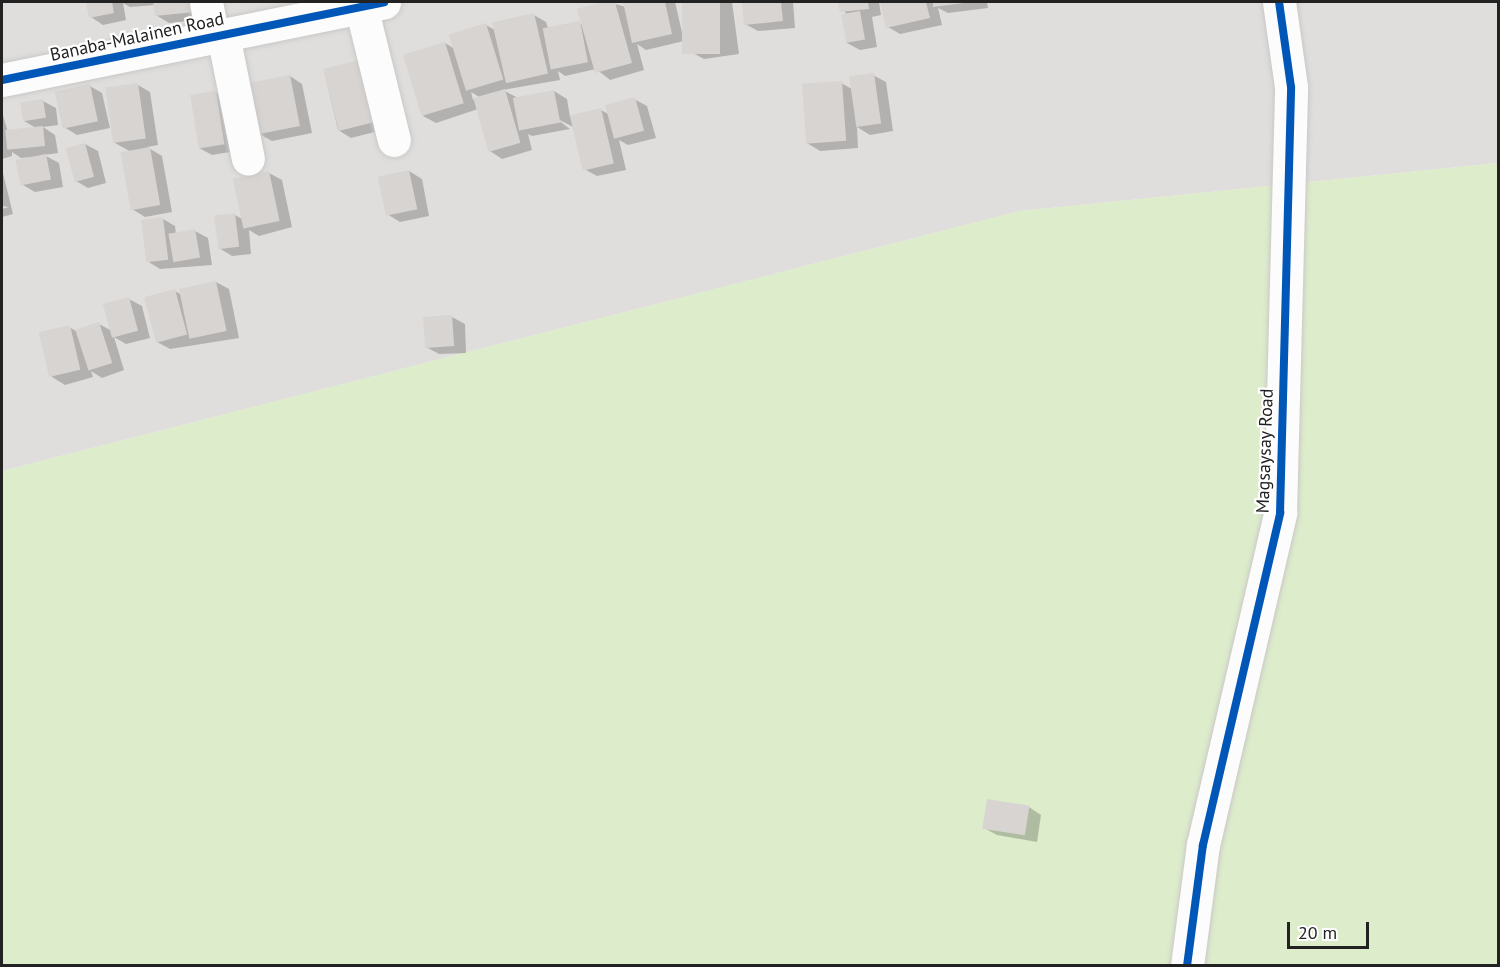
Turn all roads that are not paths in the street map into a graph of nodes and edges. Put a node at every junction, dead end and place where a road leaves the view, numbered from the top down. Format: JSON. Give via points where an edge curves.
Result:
{"nodes":[{"id":1,"x":206,"y":2,"type":"edge"},
{"id":2,"x":1279,"y":2,"type":"edge"},
{"id":3,"x":372,"y":4,"type":"edge"},
{"id":4,"x":218,"y":36,"type":"junction"},
{"id":5,"x":2,"y":80,"type":"edge"},
{"id":6,"x":394,"y":140,"type":"dead end"},
{"id":7,"x":248,"y":159,"type":"dead end"},
{"id":8,"x":1187,"y":966,"type":"edge"}],
"edges":[{"from":1,"to":4,"type":"street"},
{"from":2,"to":8,"type":"street","name":"Magsaysay Road","via":[[1291,87],[1280,513],[1203,846]]},
{"from":3,"to":4,"type":"street","name":"Banaba-Malainen Road"},
{"from":3,"to":6,"type":"street"},
{"from":4,"to":5,"type":"street","name":"Banaba-Malainen Road"},
{"from":4,"to":7,"type":"street"}]}
